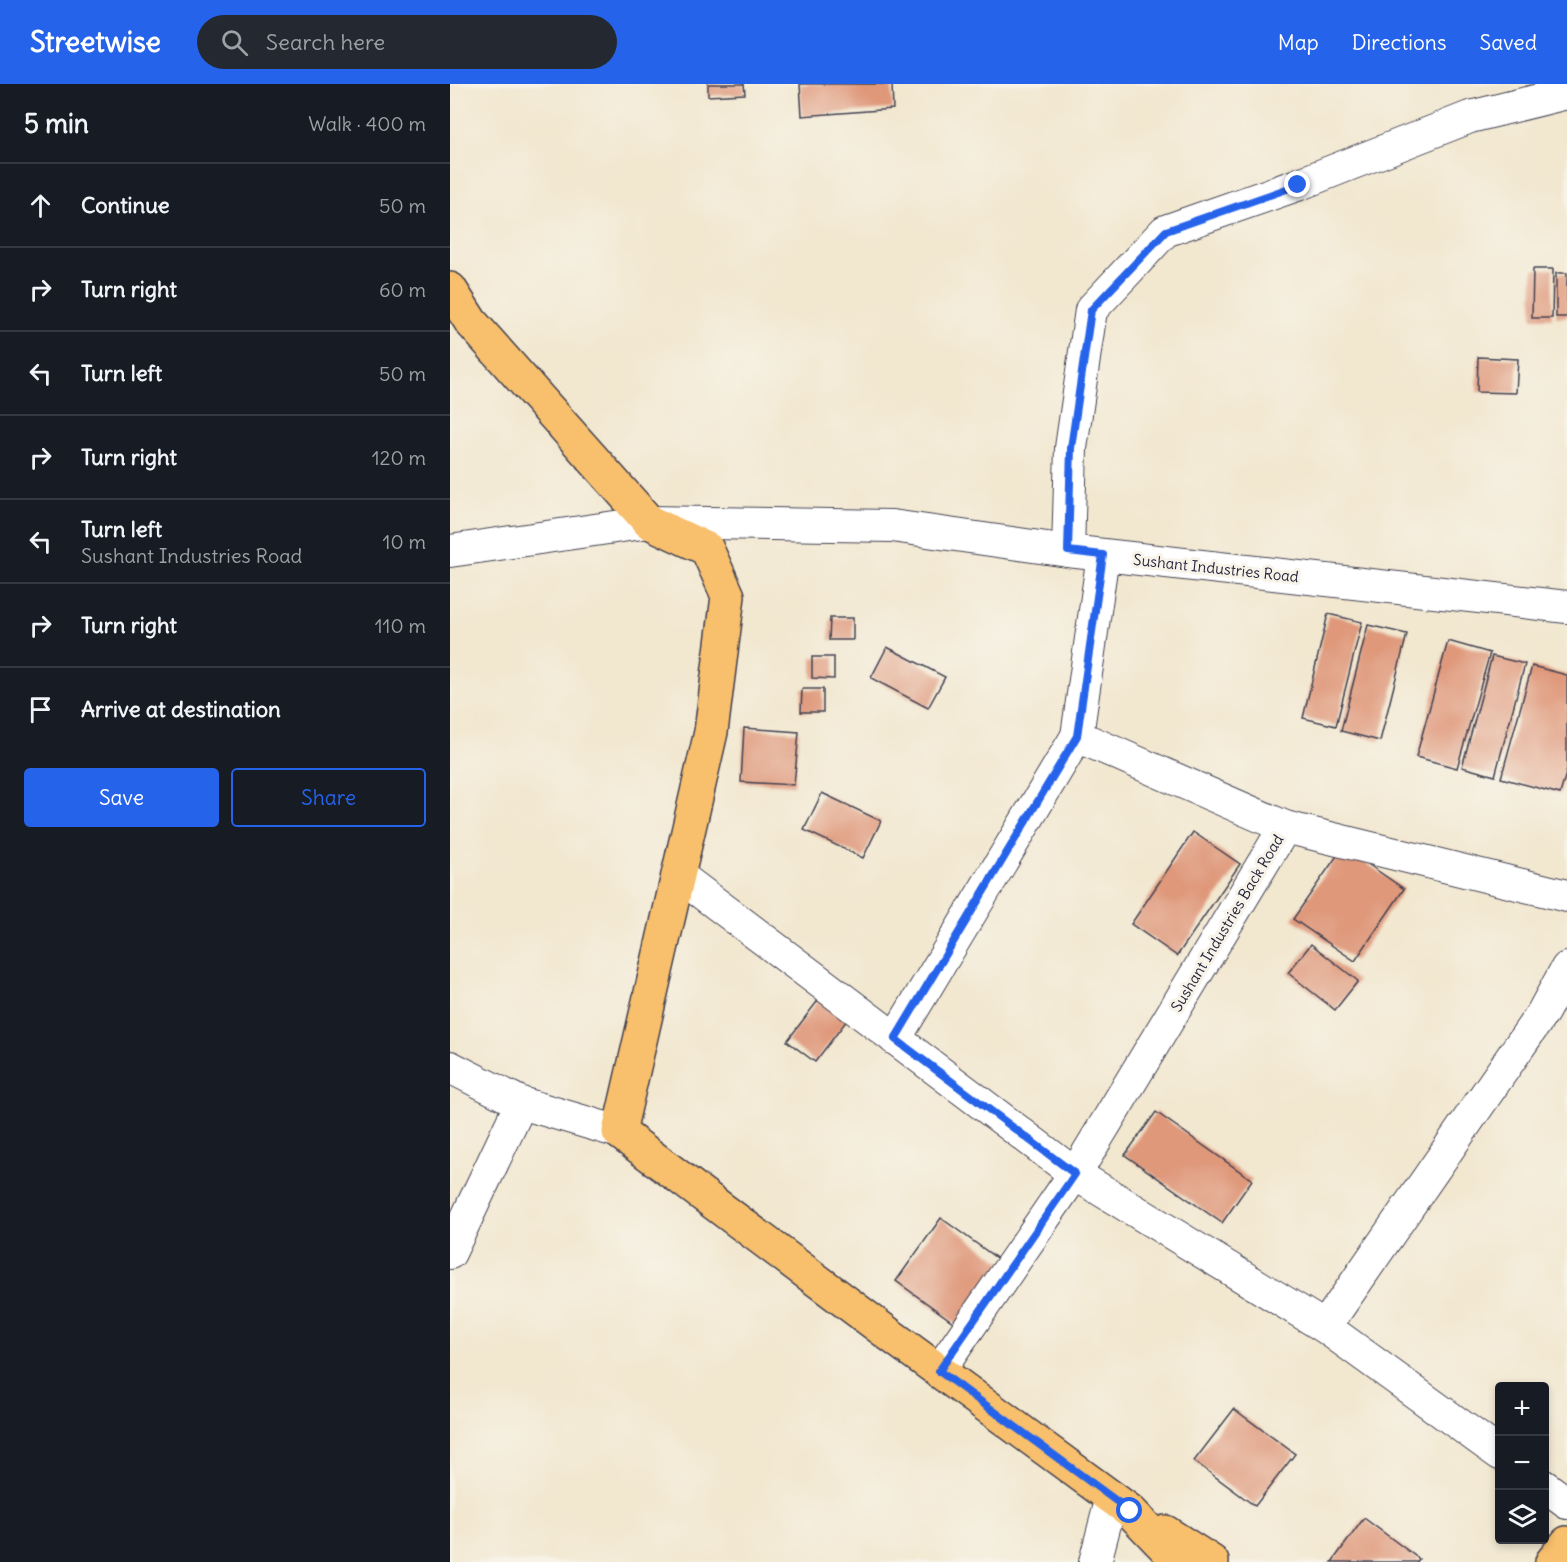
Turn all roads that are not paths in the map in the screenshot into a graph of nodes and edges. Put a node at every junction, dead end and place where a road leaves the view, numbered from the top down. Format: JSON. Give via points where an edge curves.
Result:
{"nodes":[{"id":1,"x":1567,"y":93,"type":"edge"},
{"id":2,"x":450,"y":290,"type":"edge"},
{"id":3,"x":649,"y":522,"type":"junction"},
{"id":4,"x":450,"y":551,"type":"edge"},
{"id":5,"x":1068,"y":551,"type":"junction"},
{"id":6,"x":1103,"y":555,"type":"junction"},
{"id":7,"x":1567,"y":607,"type":"edge"},
{"id":8,"x":1077,"y":736,"type":"junction"},
{"id":9,"x":1285,"y":827,"type":"junction"},
{"id":10,"x":678,"y":875,"type":"junction"},
{"id":11,"x":1567,"y":896,"type":"edge"},
{"id":12,"x":1567,"y":968,"type":"edge"},
{"id":13,"x":895,"y":1039,"type":"junction"},
{"id":14,"x":450,"y":1067,"type":"edge"},
{"id":15,"x":521,"y":1103,"type":"junction"},
{"id":16,"x":619,"y":1132,"type":"junction"},
{"id":17,"x":1075,"y":1174,"type":"junction"},
{"id":18,"x":450,"y":1252,"type":"edge"},
{"id":19,"x":1325,"y":1327,"type":"junction"},
{"id":20,"x":939,"y":1371,"type":"junction"},
{"id":21,"x":1495,"y":1450,"type":"edge"},
{"id":22,"x":1549,"y":1489,"type":"edge"},
{"id":23,"x":1567,"y":1503,"type":"edge"},
{"id":24,"x":1121,"y":1504,"type":"junction"},
{"id":25,"x":1567,"y":1543,"type":"edge"},
{"id":26,"x":1095,"y":1562,"type":"edge"},
{"id":27,"x":1179,"y":1562,"type":"edge"},
{"id":28,"x":1212,"y":1562,"type":"edge"},
{"id":29,"x":1552,"y":1562,"type":"edge"}],
"edges":[{"from":1,"to":5,"type":"street","via":[[1470,117],[1298,185],[1166,231],[1091,310],[1071,448]]},
{"from":2,"to":3,"type":"main road","via":[[471,322]]},
{"from":3,"to":4,"type":"street","name":"Sushant Industries Road"},
{"from":3,"to":5,"type":"street","name":"Sushant Industries Road","via":[[892,526]]},
{"from":3,"to":10,"type":"main road","via":[[707,549],[728,596],[711,732]]},
{"from":5,"to":6,"type":"street","name":"Sushant Industries Road"},
{"from":6,"to":7,"type":"street","name":"Sushant Industries Road"},
{"from":6,"to":8,"type":"street"},
{"from":8,"to":9,"type":"street"},
{"from":8,"to":13,"type":"street"},
{"from":9,"to":11,"type":"street","name":"Sushant Industries Back Road"},
{"from":9,"to":17,"type":"street","name":"Sushant Industries Back Road"},
{"from":10,"to":13,"type":"street"},
{"from":10,"to":16,"type":"main road"},
{"from":12,"to":19,"type":"street","via":[[1544,1012]]},
{"from":13,"to":17,"type":"street"},
{"from":14,"to":15,"type":"street"},
{"from":15,"to":16,"type":"street"},
{"from":15,"to":18,"type":"street"},
{"from":16,"to":20,"type":"main road"},
{"from":17,"to":19,"type":"street"},
{"from":17,"to":20,"type":"street","name":"Sushant Industries Back Road"},
{"from":19,"to":21,"type":"street"},
{"from":20,"to":24,"type":"main road"},
{"from":22,"to":23,"type":"street"},
{"from":24,"to":26,"type":"street"},
{"from":24,"to":27,"type":"main road"},
{"from":24,"to":28,"type":"main road"},
{"from":25,"to":29,"type":"main road"}]}
